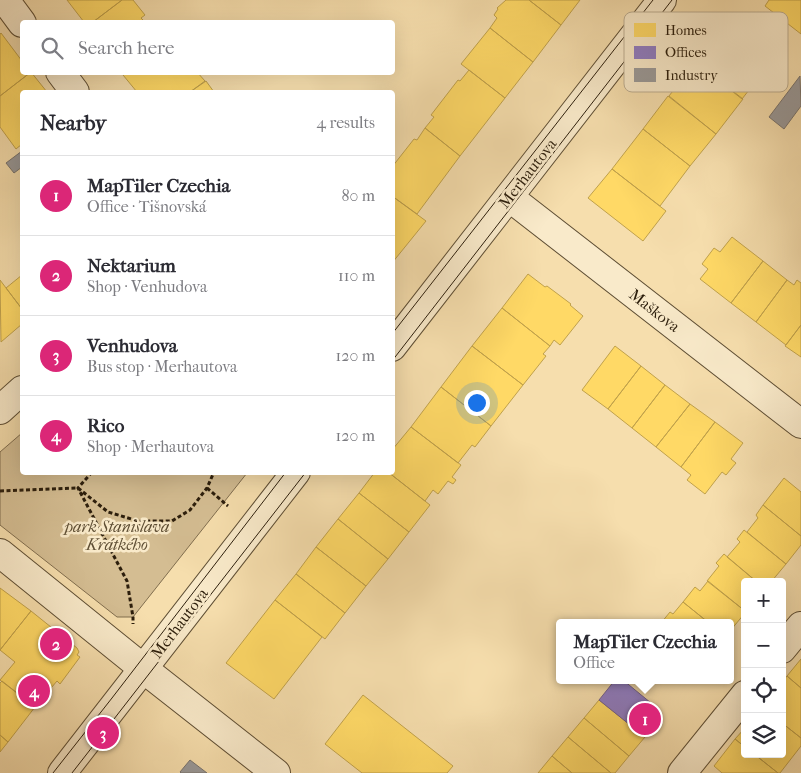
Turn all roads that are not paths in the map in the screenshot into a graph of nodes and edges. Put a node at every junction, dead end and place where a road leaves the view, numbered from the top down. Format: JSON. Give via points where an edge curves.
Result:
{"nodes":[{"id":1,"x":5,"y":0,"type":"edge"},
{"id":2,"x":662,"y":0,"type":"edge"},
{"id":3,"x":653,"y":12,"type":"edge"},
{"id":4,"x":20,"y":20,"type":"edge"},
{"id":5,"x":624,"y":49,"type":"edge"},
{"id":6,"x":62,"y":75,"type":"edge"},
{"id":7,"x":74,"y":90,"type":"edge"},
{"id":8,"x":509,"y":196,"type":"junction"},
{"id":9,"x":395,"y":343,"type":"edge"},
{"id":10,"x":20,"y":392,"type":"edge"},
{"id":11,"x":0,"y":410,"type":"edge"},
{"id":12,"x":801,"y":424,"type":"edge"},
{"id":13,"x":294,"y":475,"type":"edge"},
{"id":14,"x":0,"y":552,"type":"edge"},
{"id":15,"x":801,"y":626,"type":"edge"},
{"id":16,"x":786,"y":644,"type":"edge"},
{"id":17,"x":144,"y":669,"type":"junction"},
{"id":18,"x":741,"y":700,"type":"edge"},
{"id":19,"x":62,"y":773,"type":"edge"},
{"id":20,"x":276,"y":773,"type":"edge"},
{"id":21,"x":682,"y":773,"type":"edge"}],
"edges":[{"from":1,"to":4,"type":"street"},
{"from":2,"to":3,"type":"street","name":"Merhautova"},
{"from":5,"to":8,"type":"street","name":"Merhautova"},
{"from":6,"to":7,"type":"street"},
{"from":8,"to":9,"type":"street","name":"Merhautova"},
{"from":8,"to":12,"type":"street","name":"Maškova"},
{"from":10,"to":11,"type":"street"},
{"from":13,"to":17,"type":"street","name":"Merhautova"},
{"from":14,"to":17,"type":"street"},
{"from":15,"to":16,"type":"street"},
{"from":17,"to":19,"type":"street","name":"Merhautova"},
{"from":17,"to":20,"type":"street"},
{"from":18,"to":21,"type":"street"}]}
